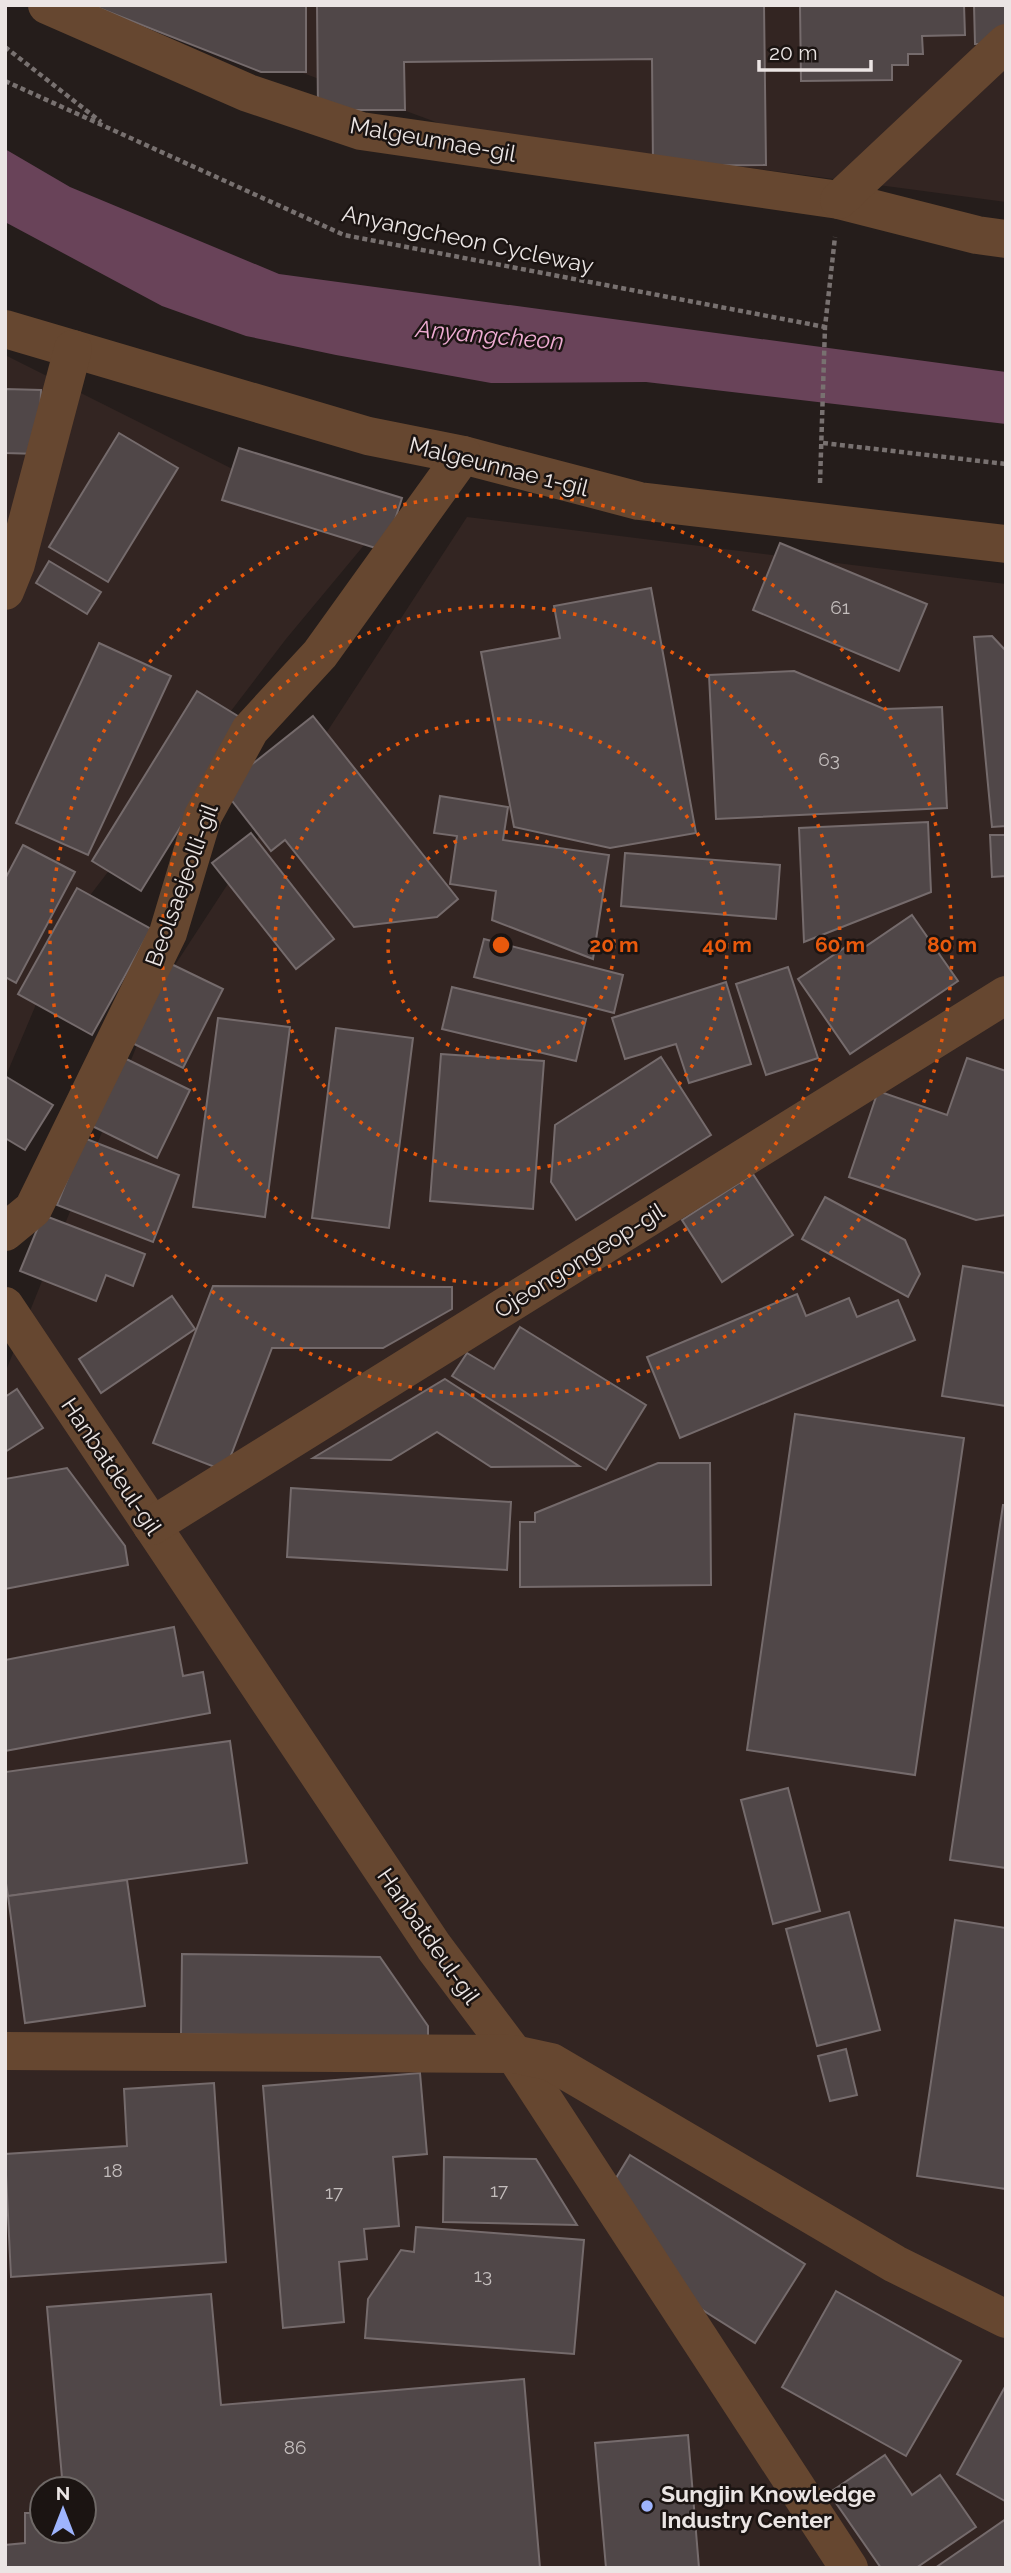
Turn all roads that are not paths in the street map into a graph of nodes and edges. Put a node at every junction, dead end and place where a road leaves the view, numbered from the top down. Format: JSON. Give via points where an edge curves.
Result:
{"nodes":[{"id":1,"x":47,"y":5,"type":"edge"},
{"id":2,"x":1006,"y":43,"type":"edge"},
{"id":3,"x":839,"y":200,"type":"junction"},
{"id":4,"x":1006,"y":239,"type":"edge"},
{"id":5,"x":5,"y":329,"type":"edge"},
{"id":6,"x":73,"y":349,"type":"junction"},
{"id":7,"x":463,"y":455,"type":"junction"},
{"id":8,"x":1006,"y":544,"type":"edge"},
{"id":9,"x":5,"y":591,"type":"edge"},
{"id":10,"x":1006,"y":995,"type":"edge"},
{"id":11,"x":5,"y":1232,"type":"edge"},
{"id":12,"x":5,"y":1306,"type":"edge"},
{"id":13,"x":152,"y":1526,"type":"junction"},
{"id":14,"x":5,"y":2051,"type":"edge"},
{"id":15,"x":514,"y":2054,"type":"junction"},
{"id":16,"x":1006,"y":2319,"type":"edge"},
{"id":17,"x":849,"y":2568,"type":"edge"}],
"edges":[{"from":1,"to":3,"type":"street","name":"Malgeunnae-gil","via":[[248,93],[361,131]]},
{"from":2,"to":3,"type":"street"},
{"from":3,"to":4,"type":"street","name":"Malgeunnae-gil"},
{"from":5,"to":6,"type":"street","name":"Malgeunnae 1-gil"},
{"from":6,"to":7,"type":"street","name":"Malgeunnae 1-gil","via":[[368,436]]},
{"from":6,"to":9,"type":"street"},
{"from":7,"to":8,"type":"street","name":"Malgeunnae 1-gil","via":[[639,501]]},
{"from":7,"to":11,"type":"street","name":"Beolsaejeolli-gil","via":[[320,654],[250,730],[203,816],[168,933],[33,1209]]},
{"from":10,"to":13,"type":"street","name":"Ojeongongeop-gil"},
{"from":12,"to":13,"type":"street","name":"Hanbatdeul-gil"},
{"from":13,"to":15,"type":"street","name":"Hanbatdeul-gil","via":[[434,1947]]},
{"from":14,"to":15,"type":"street"},
{"from":15,"to":16,"type":"street","via":[[551,2062],[895,2264]]},
{"from":15,"to":17,"type":"street","name":"Hanbatdeul-gil"}]}
